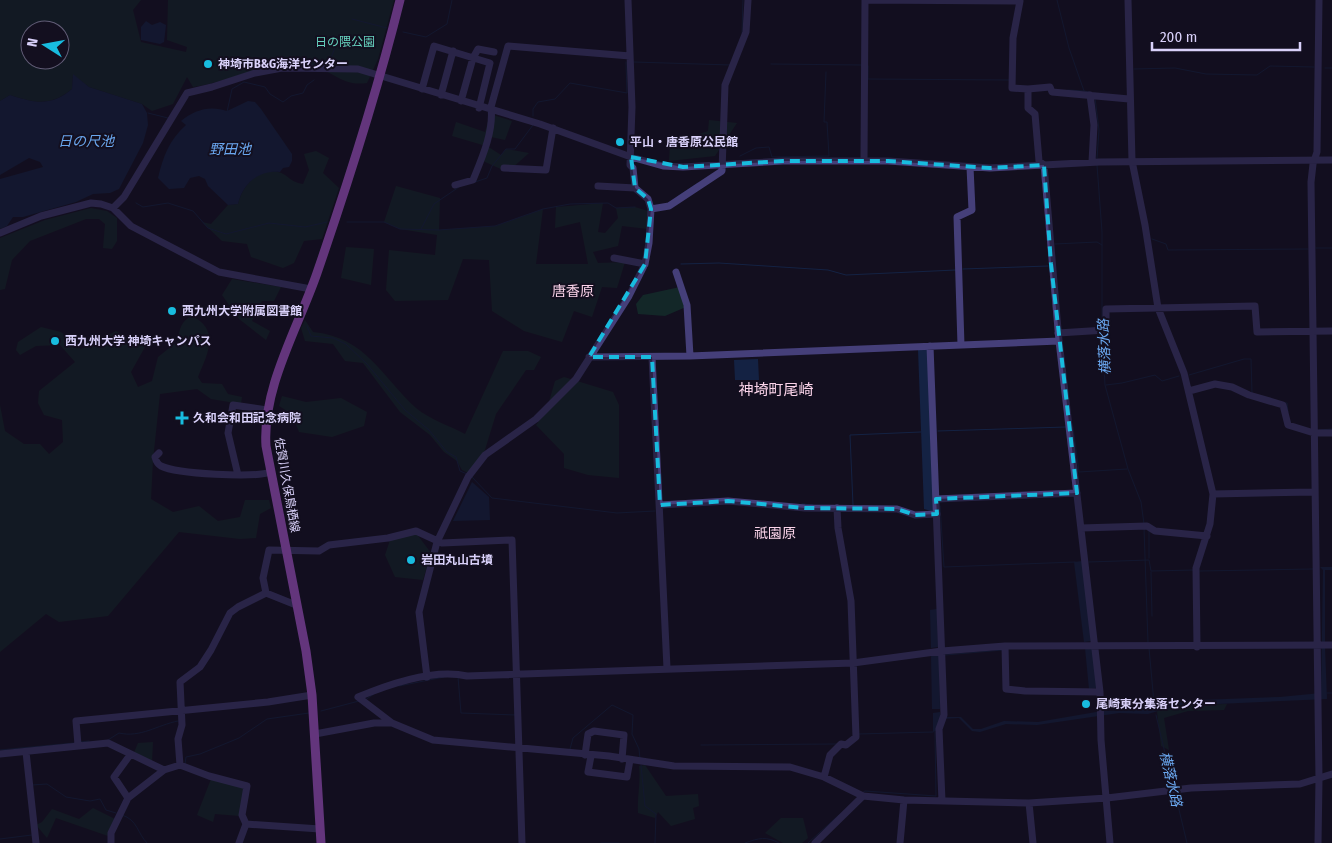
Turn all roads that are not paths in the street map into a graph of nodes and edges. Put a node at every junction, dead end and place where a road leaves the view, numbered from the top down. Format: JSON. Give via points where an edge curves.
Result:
{"nodes":[{"id":1,"x":400,"y":0,"type":"edge"},
{"id":2,"x":628,"y":0,"type":"edge"},
{"id":3,"x":748,"y":0,"type":"edge"},
{"id":4,"x":1128,"y":0,"type":"edge"},
{"id":5,"x":1319,"y":0,"type":"edge"},
{"id":6,"x":453,"y":51,"type":"junction"},
{"id":7,"x":494,"y":52,"type":"dead end"},
{"id":8,"x":630,"y":56,"type":"junction"},
{"id":9,"x":473,"y":58,"type":"junction"},
{"id":10,"x":381,"y":76,"type":"junction"},
{"id":11,"x":1028,"y":88,"type":"junction"},
{"id":12,"x":422,"y":89,"type":"junction"},
{"id":13,"x":441,"y":95,"type":"junction"},
{"id":14,"x":1094,"y":96,"type":"junction"},
{"id":15,"x":1129,"y":99,"type":"junction"},
{"id":16,"x":460,"y":102,"type":"junction"},
{"id":17,"x":480,"y":108,"type":"junction"},
{"id":18,"x":492,"y":111,"type":"junction"},
{"id":19,"x":553,"y":128,"type":"junction"},
{"id":20,"x":631,"y":158,"type":"junction"},
{"id":21,"x":864,"y":160,"type":"junction"},
{"id":22,"x":1315,"y":160,"type":"junction"},
{"id":23,"x":1332,"y":160,"type":"edge"},
{"id":24,"x":1132,"y":161,"type":"junction"},
{"id":25,"x":1095,"y":162,"type":"junction"},
{"id":26,"x":722,"y":164,"type":"junction"},
{"id":27,"x":1044,"y":165,"type":"junction"},
{"id":28,"x":504,"y":168,"type":"dead end"},
{"id":29,"x":970,"y":168,"type":"junction"},
{"id":30,"x":455,"y":186,"type":"dead end"},
{"id":31,"x":598,"y":186,"type":"dead end"},
{"id":32,"x":635,"y":188,"type":"junction"},
{"id":33,"x":113,"y":208,"type":"junction"},
{"id":34,"x":651,"y":209,"type":"junction"},
{"id":35,"x":0,"y":233,"type":"edge"},
{"id":36,"x":614,"y":258,"type":"dead end"},
{"id":37,"x":646,"y":264,"type":"junction"},
{"id":38,"x":676,"y":272,"type":"dead end"},
{"id":39,"x":311,"y":290,"type":"junction"},
{"id":40,"x":1158,"y":308,"type":"junction"},
{"id":41,"x":1332,"y":331,"type":"edge"},
{"id":42,"x":1313,"y":332,"type":"junction"},
{"id":43,"x":1058,"y":333,"type":"junction"},
{"id":44,"x":1059,"y":341,"type":"junction"},
{"id":45,"x":961,"y":345,"type":"junction"},
{"id":46,"x":930,"y":346,"type":"junction"},
{"id":47,"x":690,"y":356,"type":"junction"},
{"id":48,"x":589,"y":357,"type":"junction"},
{"id":49,"x":652,"y":357,"type":"junction"},
{"id":50,"x":1189,"y":391,"type":"junction"},
{"id":51,"x":267,"y":410,"type":"junction"},
{"id":52,"x":1314,"y":432,"type":"junction"},
{"id":53,"x":1332,"y":432,"type":"edge"},
{"id":54,"x":159,"y":453,"type":"dead end"},
{"id":55,"x":271,"y":472,"type":"junction"},
{"id":56,"x":238,"y":475,"type":"junction"},
{"id":57,"x":1314,"y":492,"type":"junction"},
{"id":58,"x":1077,"y":493,"type":"junction"},
{"id":59,"x":1213,"y":494,"type":"junction"},
{"id":60,"x":660,"y":505,"type":"junction"},
{"id":61,"x":937,"y":506,"type":"junction"},
{"id":62,"x":837,"y":508,"type":"junction"},
{"id":63,"x":1081,"y":528,"type":"junction"},
{"id":64,"x":1207,"y":536,"type":"junction"},
{"id":65,"x":437,"y":542,"type":"junction"},
{"id":66,"x":285,"y":548,"type":"junction"},
{"id":67,"x":266,"y":593,"type":"junction"},
{"id":68,"x":296,"y":605,"type":"junction"},
{"id":69,"x":1095,"y":644,"type":"junction"},
{"id":70,"x":1330,"y":645,"type":"edge"},
{"id":71,"x":1317,"y":646,"type":"junction"},
{"id":72,"x":1197,"y":647,"type":"junction"},
{"id":73,"x":1005,"y":650,"type":"junction"},
{"id":74,"x":942,"y":654,"type":"junction"},
{"id":75,"x":853,"y":662,"type":"junction"},
{"id":76,"x":667,"y":668,"type":"junction"},
{"id":77,"x":517,"y":674,"type":"junction"},
{"id":78,"x":427,"y":677,"type":"junction"},
{"id":79,"x":1100,"y":692,"type":"junction"},
{"id":80,"x":312,"y":695,"type":"junction"},
{"id":81,"x":182,"y":710,"type":"junction"},
{"id":82,"x":392,"y":723,"type":"junction"},
{"id":83,"x":315,"y":734,"type":"junction"},
{"id":84,"x":78,"y":742,"type":"junction"},
{"id":85,"x":519,"y":745,"type":"junction"},
{"id":86,"x":26,"y":752,"type":"junction"},
{"id":87,"x":0,"y":754,"type":"edge"},
{"id":88,"x":130,"y":755,"type":"junction"},
{"id":89,"x":588,"y":756,"type":"junction"},
{"id":90,"x":626,"y":759,"type":"junction"},
{"id":91,"x":180,"y":763,"type":"junction"},
{"id":92,"x":164,"y":770,"type":"junction"},
{"id":93,"x":1332,"y":774,"type":"edge"},
{"id":94,"x":824,"y":776,"type":"junction"},
{"id":95,"x":1319,"y":779,"type":"junction"},
{"id":96,"x":860,"y":795,"type":"junction"},
{"id":97,"x":128,"y":798,"type":"junction"},
{"id":98,"x":1107,"y":798,"type":"junction"},
{"id":99,"x":904,"y":800,"type":"junction"},
{"id":100,"x":942,"y":801,"type":"junction"},
{"id":101,"x":1029,"y":804,"type":"junction"},
{"id":102,"x":246,"y":824,"type":"junction"},
{"id":103,"x":320,"y":829,"type":"junction"},
{"id":104,"x":522,"y":842,"type":"edge"},
{"id":105,"x":36,"y":843,"type":"edge"},
{"id":106,"x":112,"y":843,"type":"edge"},
{"id":107,"x":239,"y":843,"type":"edge"},
{"id":108,"x":321,"y":843,"type":"edge"},
{"id":109,"x":815,"y":843,"type":"edge"},
{"id":110,"x":900,"y":843,"type":"edge"},
{"id":111,"x":1033,"y":843,"type":"edge"},
{"id":112,"x":1110,"y":843,"type":"edge"},
{"id":113,"x":1318,"y":843,"type":"edge"}],
"edges":[{"from":1,"to":10,"type":"main road","name":"佐賀川久保鳥栖線"},
{"from":2,"to":8,"type":"street"},
{"from":3,"to":26,"type":"street","via":[[746,32],[725,85]]},
{"from":4,"to":15,"type":"street"},
{"from":5,"to":22,"type":"street","via":[[1318,147]]},
{"from":6,"to":9,"type":"street"},
{"from":6,"to":12,"type":"street","via":[[434,46]]},
{"from":6,"to":13,"type":"street"},
{"from":7,"to":9,"type":"street","via":[[478,48]]},
{"from":8,"to":18,"type":"street","via":[[508,46]]},
{"from":8,"to":20,"type":"street"},
{"from":9,"to":16,"type":"street"},
{"from":9,"to":17,"type":"street","via":[[490,63]]},
{"from":10,"to":12,"type":"street"},
{"from":10,"to":33,"type":"street","via":[[358,69],[282,68],[187,93],[124,197]]},
{"from":10,"to":39,"type":"main road","name":"佐賀川久保鳥栖線","via":[[357,158]]},
{"from":11,"to":14,"type":"street"},
{"from":11,"to":21,"type":"street","via":[[1012,88],[1013,38],[1020,1],[865,0]]},
{"from":11,"to":27,"type":"street","via":[[1028,108],[1035,114],[1039,161]]},
{"from":12,"to":13,"type":"street"},
{"from":13,"to":16,"type":"street"},
{"from":14,"to":15,"type":"street"},
{"from":14,"to":25,"type":"street"},
{"from":15,"to":24,"type":"street"},
{"from":16,"to":17,"type":"street"},
{"from":17,"to":18,"type":"street"},
{"from":18,"to":19,"type":"street"},
{"from":18,"to":30,"type":"street","via":[[482,159],[473,180]]},
{"from":19,"to":20,"type":"street"},
{"from":19,"to":28,"type":"street","via":[[546,170]]},
{"from":20,"to":26,"type":"street","via":[[663,166]]},
{"from":20,"to":32,"type":"street"},
{"from":21,"to":26,"type":"street"},
{"from":21,"to":29,"type":"street"},
{"from":22,"to":23,"type":"street"},
{"from":22,"to":24,"type":"street"},
{"from":22,"to":42,"type":"street","via":[[1311,182]]},
{"from":24,"to":25,"type":"street"},
{"from":24,"to":40,"type":"street"},
{"from":25,"to":27,"type":"street"},
{"from":26,"to":34,"type":"street","via":[[722,171],[669,206]]},
{"from":27,"to":29,"type":"street"},
{"from":27,"to":43,"type":"street"},
{"from":29,"to":45,"type":"street","via":[[972,210],[957,217]]},
{"from":31,"to":32,"type":"street"},
{"from":32,"to":34,"type":"street","via":[[648,199]]},
{"from":33,"to":35,"type":"street","via":[[91,204],[41,216]]},
{"from":33,"to":39,"type":"street","via":[[131,226],[220,272]]},
{"from":34,"to":37,"type":"street"},
{"from":36,"to":37,"type":"street"},
{"from":37,"to":48,"type":"street"},
{"from":38,"to":47,"type":"street","via":[[688,305]]},
{"from":39,"to":51,"type":"main road","name":"佐賀川久保鳥栖線"},
{"from":40,"to":42,"type":"street","via":[[1255,306],[1257,332]]},
{"from":40,"to":43,"type":"street","via":[[1106,309],[1106,330]]},
{"from":40,"to":50,"type":"street"},
{"from":41,"to":42,"type":"street"},
{"from":42,"to":52,"type":"street"},
{"from":43,"to":44,"type":"street"},
{"from":44,"to":45,"type":"street"},
{"from":44,"to":58,"type":"street"},
{"from":45,"to":46,"type":"street"},
{"from":46,"to":47,"type":"street"},
{"from":46,"to":61,"type":"street"},
{"from":47,"to":49,"type":"street"},
{"from":48,"to":49,"type":"street"},
{"from":48,"to":65,"type":"street","via":[[576,380],[536,419],[485,455],[470,475]]},
{"from":49,"to":60,"type":"street"},
{"from":50,"to":52,"type":"street","via":[[1215,384],[1232,387],[1283,405],[1288,425]]},
{"from":50,"to":59,"type":"street"},
{"from":51,"to":55,"type":"main road","name":"佐賀川久保鳥栖線","via":[[265,437]]},
{"from":51,"to":56,"type":"street","via":[[233,405],[228,432]]},
{"from":52,"to":53,"type":"street"},
{"from":52,"to":57,"type":"street"},
{"from":54,"to":56,"type":"street","via":[[155,457],[156,462],[162,467]]},
{"from":55,"to":56,"type":"street"},
{"from":55,"to":66,"type":"main road","name":"佐賀川久保鳥栖線"},
{"from":57,"to":59,"type":"street"},
{"from":57,"to":71,"type":"street"},
{"from":58,"to":61,"type":"street"},
{"from":58,"to":63,"type":"street"},
{"from":59,"to":64,"type":"street"},
{"from":60,"to":62,"type":"street","via":[[728,501]]},
{"from":60,"to":76,"type":"street"},
{"from":61,"to":62,"type":"street","via":[[915,515],[897,509]]},
{"from":61,"to":74,"type":"street"},
{"from":62,"to":75,"type":"street","via":[[851,600]]},
{"from":63,"to":64,"type":"street","via":[[1147,526],[1154,532]]},
{"from":63,"to":69,"type":"street"},
{"from":64,"to":72,"type":"street","via":[[1196,570]]},
{"from":65,"to":66,"type":"street","via":[[416,531],[329,545],[319,551]]},
{"from":65,"to":77,"type":"street","via":[[512,540]]},
{"from":65,"to":78,"type":"street","via":[[419,612]]},
{"from":66,"to":67,"type":"street","via":[[269,550],[264,570]]},
{"from":66,"to":68,"type":"main road","name":"佐賀川久保鳥栖線"},
{"from":67,"to":68,"type":"street"},
{"from":67,"to":81,"type":"street","via":[[230,613],[200,667],[180,682]]},
{"from":68,"to":80,"type":"main road","name":"佐賀川久保鳥栖線"},
{"from":69,"to":72,"type":"street"},
{"from":69,"to":73,"type":"street"},
{"from":69,"to":79,"type":"street"},
{"from":70,"to":71,"type":"street"},
{"from":71,"to":72,"type":"street"},
{"from":71,"to":95,"type":"street"},
{"from":73,"to":74,"type":"street"},
{"from":73,"to":79,"type":"street","via":[[1006,689]]},
{"from":74,"to":75,"type":"street"},
{"from":74,"to":100,"type":"street","via":[[944,718],[939,729]]},
{"from":75,"to":76,"type":"street"},
{"from":75,"to":94,"type":"street","via":[[856,737],[846,745],[841,744],[830,755]]},
{"from":76,"to":77,"type":"street"},
{"from":77,"to":78,"type":"street","via":[[467,676],[452,672]]},
{"from":77,"to":85,"type":"street"},
{"from":78,"to":82,"type":"street","via":[[386,685],[358,697]]},
{"from":79,"to":98,"type":"street"},
{"from":80,"to":81,"type":"street"},
{"from":80,"to":83,"type":"main road","name":"佐賀川久保鳥栖線"},
{"from":81,"to":84,"type":"street","via":[[76,720]]},
{"from":81,"to":91,"type":"street","via":[[178,739]]},
{"from":82,"to":83,"type":"street","via":[[374,723]]},
{"from":82,"to":85,"type":"street","via":[[434,740]]},
{"from":83,"to":103,"type":"main road","name":"佐賀川久保鳥栖線"},
{"from":84,"to":86,"type":"street"},
{"from":84,"to":88,"type":"street","via":[[108,743]]},
{"from":85,"to":89,"type":"street"},
{"from":85,"to":104,"type":"street"},
{"from":86,"to":87,"type":"street"},
{"from":86,"to":105,"type":"street"},
{"from":88,"to":92,"type":"street"},
{"from":88,"to":97,"type":"street","via":[[114,777]]},
{"from":89,"to":90,"type":"street"},
{"from":89,"to":90,"type":"street","via":[[588,772],[627,778]]},
{"from":89,"to":90,"type":"street","via":[[588,734],[594,731],[624,735]]},
{"from":90,"to":94,"type":"street","via":[[674,766],[790,767]]},
{"from":91,"to":92,"type":"street"},
{"from":91,"to":102,"type":"street","via":[[209,776],[247,786],[242,815]]},
{"from":92,"to":97,"type":"street"},
{"from":93,"to":95,"type":"street"},
{"from":94,"to":96,"type":"street"},
{"from":95,"to":98,"type":"street","via":[[1300,784],[1178,789]]},
{"from":95,"to":113,"type":"street"},
{"from":96,"to":99,"type":"street"},
{"from":96,"to":109,"type":"street"},
{"from":97,"to":106,"type":"street","via":[[110,834]]},
{"from":98,"to":101,"type":"street"},
{"from":98,"to":112,"type":"street"},
{"from":99,"to":100,"type":"street"},
{"from":99,"to":110,"type":"street"},
{"from":100,"to":101,"type":"street"},
{"from":101,"to":111,"type":"street"},
{"from":102,"to":103,"type":"street"},
{"from":102,"to":107,"type":"street"},
{"from":103,"to":108,"type":"main road","name":"佐賀川久保鳥栖線"}]}
